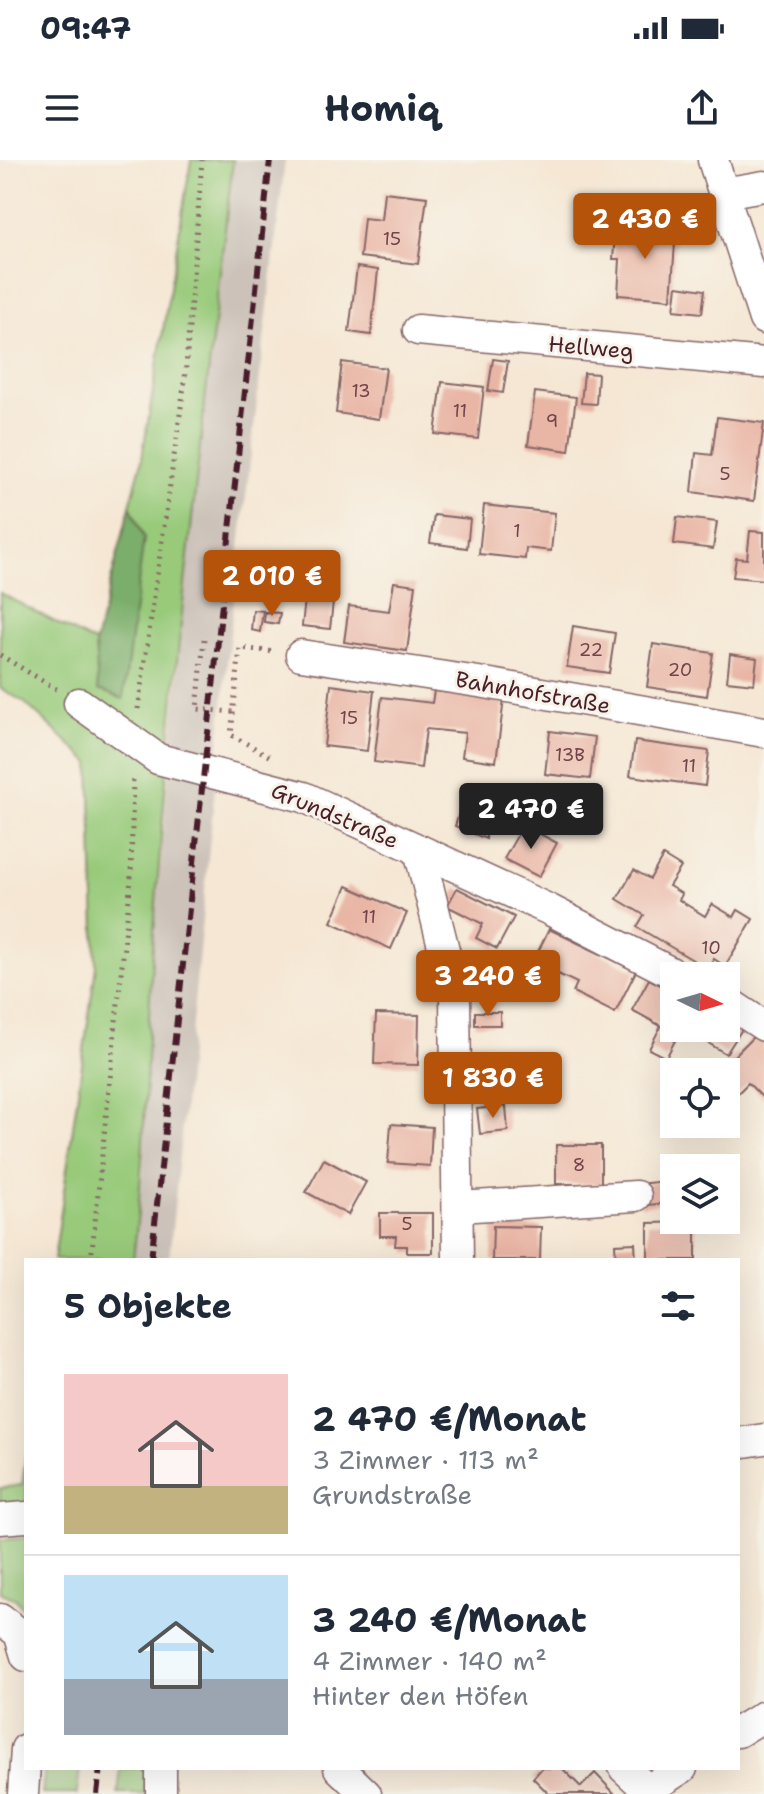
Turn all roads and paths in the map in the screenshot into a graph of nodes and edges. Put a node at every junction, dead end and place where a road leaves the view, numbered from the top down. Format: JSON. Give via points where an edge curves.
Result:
{"nodes":[{"id":1,"x":202,"y":160,"type":"edge"},
{"id":2,"x":713,"y":160,"type":"edge"},
{"id":3,"x":764,"y":186,"type":"edge"},
{"id":4,"x":723,"y":193,"type":"junction"},
{"id":5,"x":764,"y":319,"type":"edge"},
{"id":6,"x":418,"y":330,"type":"dead end"},
{"id":7,"x":764,"y":363,"type":"edge"},
{"id":8,"x":204,"y":639,"type":"dead end"},
{"id":9,"x":0,"y":655,"type":"edge"},
{"id":10,"x":301,"y":655,"type":"joint"},
{"id":11,"x":79,"y":703,"type":"joint"},
{"id":12,"x":233,"y":712,"type":"junction"},
{"id":13,"x":764,"y":732,"type":"edge"},
{"id":14,"x":134,"y":741,"type":"junction"},
{"id":15,"x":242,"y":741,"type":"dead end"},
{"id":16,"x":419,"y":850,"type":"junction"},
{"id":17,"x":660,"y":967,"type":"edge"},
{"id":18,"x":740,"y":1010,"type":"edge"},
{"id":19,"x":764,"y":1026,"type":"edge"},
{"id":20,"x":636,"y":1196,"type":"dead end"},
{"id":21,"x":458,"y":1207,"type":"junction"},
{"id":22,"x":91,"y":1258,"type":"edge"},
{"id":23,"x":458,"y":1258,"type":"edge"},
{"id":24,"x":764,"y":1439,"type":"edge"},
{"id":25,"x":740,"y":1443,"type":"edge"},
{"id":26,"x":24,"y":1517,"type":"edge"},
{"id":27,"x":0,"y":1519,"type":"edge"},
{"id":28,"x":0,"y":1619,"type":"edge"},
{"id":29,"x":24,"y":1649,"type":"edge"},
{"id":30,"x":764,"y":1716,"type":"edge"},
{"id":31,"x":740,"y":1731,"type":"edge"},
{"id":32,"x":161,"y":1770,"type":"edge"},
{"id":33,"x":341,"y":1770,"type":"edge"},
{"id":34,"x":626,"y":1770,"type":"edge"},
{"id":35,"x":679,"y":1770,"type":"edge"},
{"id":36,"x":650,"y":1792,"type":"edge"},
{"id":37,"x":161,"y":1794,"type":"edge"},
{"id":38,"x":366,"y":1794,"type":"edge"}],
"edges":[{"from":1,"to":14,"type":"path","via":[[185,379]]},
{"from":2,"to":4,"type":"street"},
{"from":3,"to":4,"type":"street"},
{"from":4,"to":5,"type":"street"},
{"from":6,"to":7,"type":"street","name":"Hellweg"},
{"from":8,"to":12,"type":"path","via":[[197,709]]},
{"from":9,"to":11,"type":"path"},
{"from":10,"to":12,"type":"path","via":[[240,648]]},
{"from":10,"to":13,"type":"street","name":"Bahnhofstraße"},
{"from":11,"to":14,"type":"street","name":"Grundstraße"},
{"from":12,"to":15,"type":"path","via":[[231,735]]},
{"from":14,"to":16,"type":"street","name":"Grundstraße","via":[[158,759],[304,797]]},
{"from":14,"to":22,"type":"path","via":[[131,879]]},
{"from":16,"to":17,"type":"street","name":"Grundstraße"},
{"from":16,"to":21,"type":"street","via":[[455,994]]},
{"from":18,"to":19,"type":"street"},
{"from":20,"to":21,"type":"street"},
{"from":21,"to":23,"type":"street"},
{"from":24,"to":25,"type":"street"},
{"from":26,"to":27,"type":"street"},
{"from":28,"to":29,"type":"street","via":[[19,1633]]},
{"from":30,"to":31,"type":"street"},
{"from":32,"to":37,"type":"street"},
{"from":33,"to":38,"type":"street"},
{"from":34,"to":36,"type":"street"},
{"from":35,"to":36,"type":"street"}]}
